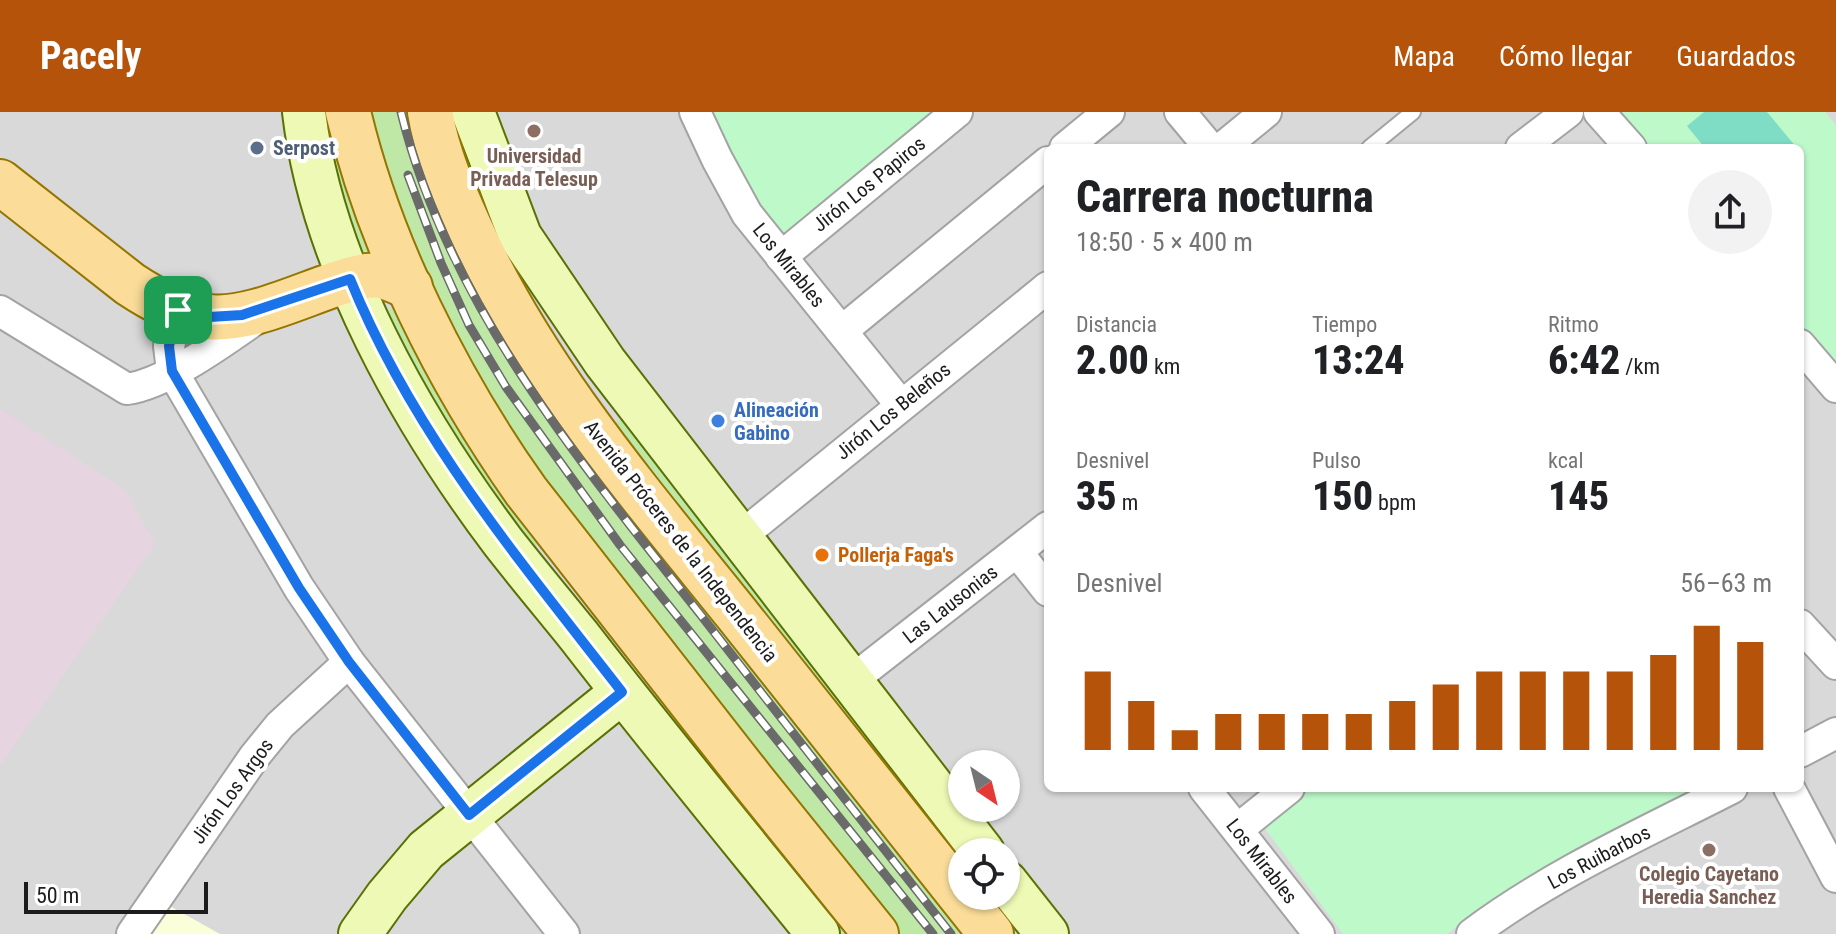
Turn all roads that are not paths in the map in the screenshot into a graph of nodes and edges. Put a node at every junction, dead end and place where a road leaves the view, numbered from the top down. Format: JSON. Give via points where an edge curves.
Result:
{"nodes":[{"id":1,"x":304,"y":112,"type":"edge"},
{"id":2,"x":348,"y":112,"type":"edge"},
{"id":3,"x":430,"y":112,"type":"edge"},
{"id":4,"x":453,"y":112,"type":"edge"},
{"id":5,"x":473,"y":112,"type":"edge"},
{"id":6,"x":695,"y":112,"type":"edge"},
{"id":7,"x":957,"y":112,"type":"edge"},
{"id":8,"x":1109,"y":112,"type":"edge"},
{"id":9,"x":1180,"y":112,"type":"edge"},
{"id":10,"x":1266,"y":112,"type":"edge"},
{"id":11,"x":1413,"y":112,"type":"edge"},
{"id":12,"x":1568,"y":112,"type":"edge"},
{"id":13,"x":1599,"y":112,"type":"edge"},
{"id":14,"x":1070,"y":144,"type":"edge"},
{"id":15,"x":1207,"y":144,"type":"edge"},
{"id":16,"x":1227,"y":144,"type":"edge"},
{"id":17,"x":1374,"y":144,"type":"edge"},
{"id":18,"x":1526,"y":144,"type":"edge"},
{"id":19,"x":1627,"y":144,"type":"edge"},
{"id":20,"x":1044,"y":165,"type":"edge"},
{"id":21,"x":0,"y":182,"type":"edge"},
{"id":22,"x":520,"y":236,"type":"junction"},
{"id":23,"x":781,"y":257,"type":"junction"},
{"id":24,"x":350,"y":279,"type":"junction"},
{"id":25,"x":410,"y":287,"type":"junction"},
{"id":26,"x":1044,"y":290,"type":"edge"},
{"id":27,"x":282,"y":302,"type":"junction"},
{"id":28,"x":178,"y":310,"type":"junction"},
{"id":29,"x":0,"y":311,"type":"edge"},
{"id":30,"x":843,"y":330,"type":"junction"},
{"id":31,"x":1804,"y":350,"type":"edge"},
{"id":32,"x":172,"y":371,"type":"junction"},
{"id":33,"x":1836,"y":387,"type":"edge"},
{"id":34,"x":901,"y":405,"type":"junction"},
{"id":35,"x":1044,"y":530,"type":"edge"},
{"id":36,"x":740,"y":537,"type":"junction"},
{"id":37,"x":1017,"y":552,"type":"junction"},
{"id":38,"x":1044,"y":586,"type":"edge"},
{"id":39,"x":1804,"y":629,"type":"edge"},
{"id":40,"x":349,"y":662,"type":"junction"},
{"id":41,"x":1836,"y":664,"type":"edge"},
{"id":42,"x":851,"y":681,"type":"junction"},
{"id":43,"x":622,"y":692,"type":"junction"},
{"id":44,"x":1836,"y":733,"type":"edge"},
{"id":45,"x":1804,"y":750,"type":"edge"},
{"id":46,"x":1207,"y":792,"type":"edge"},
{"id":47,"x":1284,"y":792,"type":"edge"},
{"id":48,"x":1724,"y":792,"type":"edge"},
{"id":49,"x":1791,"y":792,"type":"edge"},
{"id":50,"x":469,"y":815,"type":"junction"},
{"id":51,"x":1238,"y":829,"type":"junction"},
{"id":52,"x":972,"y":838,"type":"edge"},
{"id":53,"x":1836,"y":877,"type":"edge"},
{"id":54,"x":1020,"y":900,"type":"edge"},
{"id":55,"x":132,"y":934,"type":"edge"},
{"id":56,"x":360,"y":934,"type":"edge"},
{"id":57,"x":564,"y":934,"type":"edge"},
{"id":58,"x":818,"y":934,"type":"edge"},
{"id":59,"x":876,"y":934,"type":"edge"},
{"id":60,"x":991,"y":934,"type":"edge"},
{"id":61,"x":1047,"y":934,"type":"edge"},
{"id":62,"x":1319,"y":934,"type":"edge"},
{"id":63,"x":1472,"y":934,"type":"edge"}],
"edges":[{"from":1,"to":24,"type":"main road","via":[[328,225]]},
{"from":2,"to":25,"type":"main road","via":[[371,190]]},
{"from":3,"to":60,"type":"main road","name":"Avenida Próceres de la Independencia","via":[[443,169],[481,253],[548,367]]},
{"from":4,"to":22,"type":"main road"},
{"from":5,"to":22,"type":"main road"},
{"from":6,"to":23,"type":"street","name":"Los Mirables","via":[[747,214]]},
{"from":7,"to":23,"type":"street","name":"Jirón Los Papiros"},
{"from":8,"to":14,"type":"street"},
{"from":9,"to":15,"type":"street"},
{"from":10,"to":16,"type":"street"},
{"from":11,"to":17,"type":"lane"},
{"from":12,"to":18,"type":"street"},
{"from":13,"to":19,"type":"street"},
{"from":20,"to":30,"type":"street"},
{"from":21,"to":28,"type":"main road","via":[[130,284]]},
{"from":22,"to":36,"type":"main road","via":[[605,362]]},
{"from":23,"to":30,"type":"street","name":"Los Mirables"},
{"from":24,"to":25,"type":"main road","via":[[380,276]]},
{"from":24,"to":27,"type":"main road"},
{"from":24,"to":43,"type":"main road","via":[[439,448],[502,541]]},
{"from":25,"to":59,"type":"main road","via":[[455,378],[526,491]]},
{"from":26,"to":34,"type":"street","name":"Jirón Los Beleños"},
{"from":27,"to":28,"type":"main road","via":[[242,315],[209,317]]},
{"from":27,"to":32,"type":"street"},
{"from":28,"to":32,"type":"street","via":[[169,346]]},
{"from":29,"to":32,"type":"street","via":[[122,388]]},
{"from":30,"to":34,"type":"street","name":"Los Mirables"},
{"from":31,"to":33,"type":"street"},
{"from":32,"to":40,"type":"street","via":[[299,588]]},
{"from":34,"to":36,"type":"street","name":"Jirón Los Beleños"},
{"from":35,"to":37,"type":"street","name":"Las Lausonias"},
{"from":36,"to":42,"type":"main road"},
{"from":37,"to":38,"type":"street"},
{"from":37,"to":42,"type":"street","name":"Las Lausonias"},
{"from":39,"to":41,"type":"street"},
{"from":40,"to":50,"type":"street"},
{"from":40,"to":55,"type":"street","name":"Jirón Los Argos","via":[[280,725],[254,757]]},
{"from":42,"to":52,"type":"main road"},
{"from":43,"to":50,"type":"main road"},
{"from":43,"to":58,"type":"main road"},
{"from":44,"to":45,"type":"street"},
{"from":46,"to":51,"type":"street","name":"Los Mirables"},
{"from":47,"to":51,"type":"street"},
{"from":48,"to":63,"type":"street","name":"Los Ruibarbos","via":[[1551,881]]},
{"from":49,"to":53,"type":"street"},
{"from":50,"to":56,"type":"main road","via":[[426,850]]},
{"from":50,"to":57,"type":"street"},
{"from":51,"to":62,"type":"street","name":"Los Mirables"},
{"from":54,"to":61,"type":"main road"}]}
